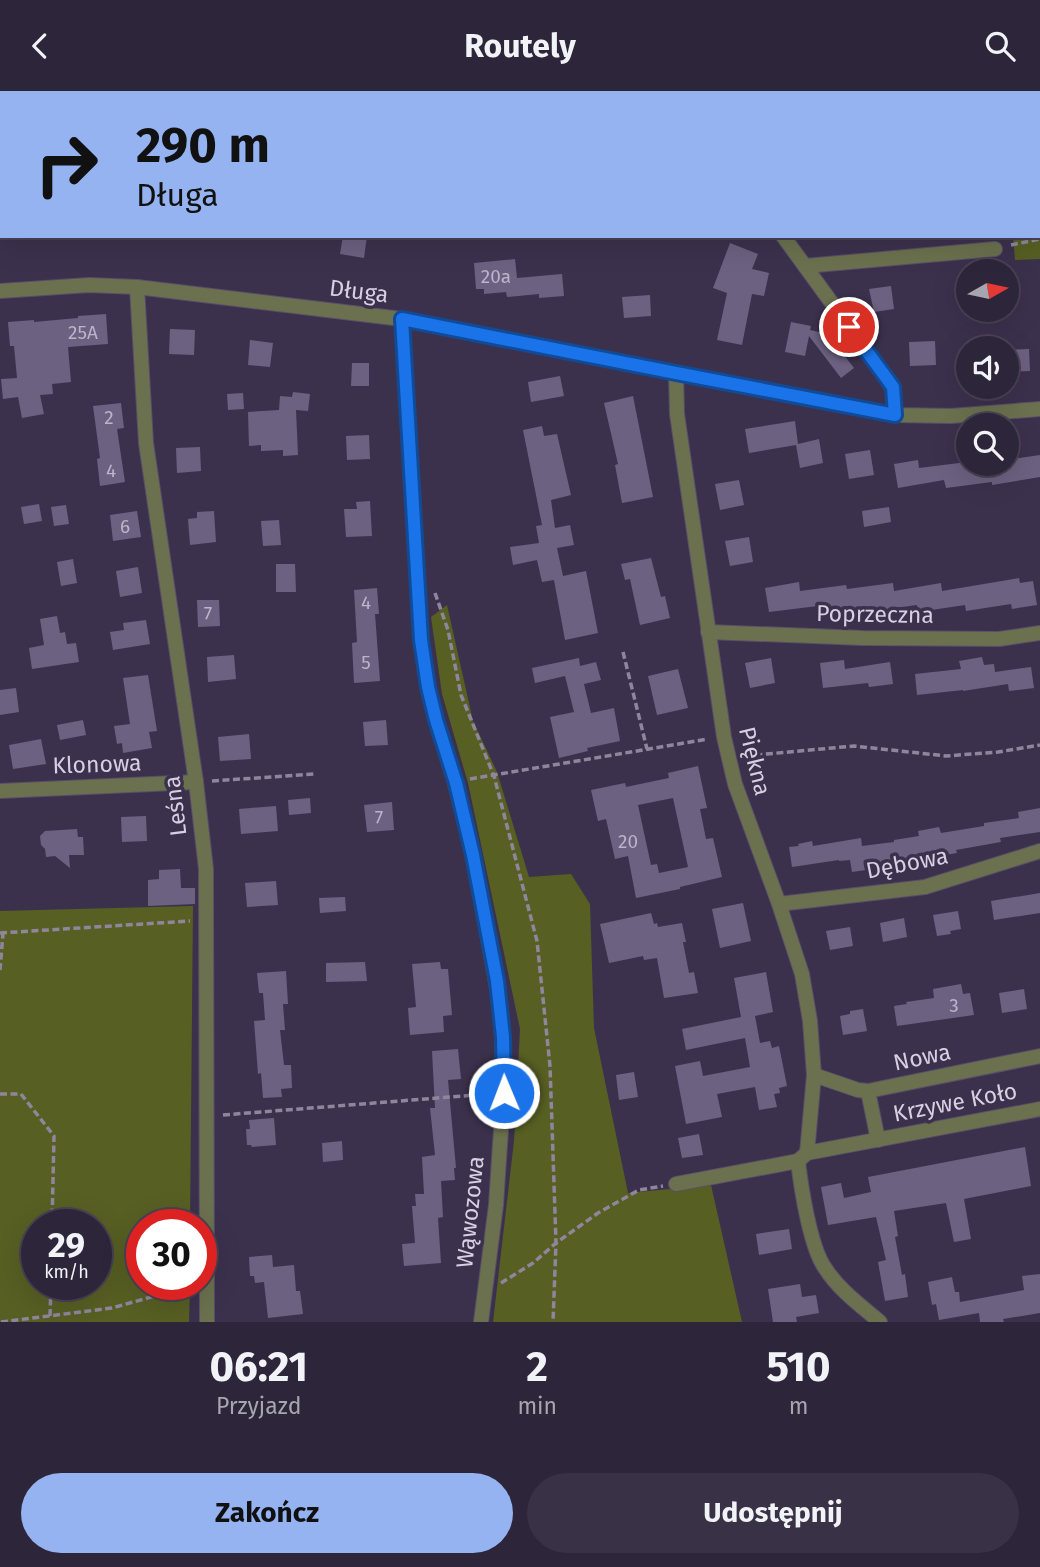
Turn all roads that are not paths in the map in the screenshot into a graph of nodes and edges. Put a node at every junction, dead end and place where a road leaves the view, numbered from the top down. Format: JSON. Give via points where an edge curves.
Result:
{"nodes":[{"id":1,"x":784,"y":238,"type":"edge"},
{"id":2,"x":995,"y":249,"type":"road end"},
{"id":3,"x":805,"y":266,"type":"junction"},
{"id":4,"x":137,"y":287,"type":"junction"},
{"id":5,"x":0,"y":291,"type":"edge"},
{"id":6,"x":402,"y":319,"type":"junction"},
{"id":7,"x":676,"y":373,"type":"junction"},
{"id":8,"x":1040,"y":409,"type":"edge"},
{"id":9,"x":895,"y":415,"type":"junction"},
{"id":10,"x":708,"y":632,"type":"junction"},
{"id":11,"x":1040,"y":633,"type":"edge"},
{"id":12,"x":196,"y":782,"type":"junction"},
{"id":13,"x":0,"y":791,"type":"edge"},
{"id":14,"x":1040,"y":851,"type":"edge"},
{"id":15,"x":779,"y":904,"type":"junction"},
{"id":16,"x":1040,"y":1056,"type":"edge"},
{"id":17,"x":814,"y":1075,"type":"junction"},
{"id":18,"x":868,"y":1091,"type":"junction"},
{"id":19,"x":1040,"y":1109,"type":"edge"},
{"id":20,"x":878,"y":1140,"type":"junction"},
{"id":21,"x":803,"y":1157,"type":"junction"},
{"id":22,"x":676,"y":1184,"type":"road end"},
{"id":23,"x":207,"y":1322,"type":"edge"},
{"id":24,"x":481,"y":1322,"type":"edge"},
{"id":25,"x":880,"y":1322,"type":"edge"}],
"edges":[{"from":1,"to":3,"type":"street"},
{"from":2,"to":3,"type":"street"},
{"from":3,"to":9,"type":"street","via":[[893,387]]},
{"from":4,"to":5,"type":"street","name":"Długa"},
{"from":4,"to":6,"type":"street","name":"Długa"},
{"from":4,"to":12,"type":"street","name":"Leśna","via":[[146,443]]},
{"from":6,"to":7,"type":"street","name":"Długa"},
{"from":6,"to":24,"type":"street","name":"Wąwozowa","via":[[421,640],[428,687],[473,855],[503,1037],[496,1205]]},
{"from":7,"to":9,"type":"street","name":"Długa"},
{"from":7,"to":10,"type":"street","name":"Piękna","via":[[677,414]]},
{"from":8,"to":9,"type":"street","name":"Długa"},
{"from":10,"to":11,"type":"street","name":"Poprzeczna","via":[[985,639]]},
{"from":10,"to":15,"type":"street","name":"Piękna","via":[[735,784]]},
{"from":12,"to":13,"type":"street","name":"Klonowa"},
{"from":12,"to":23,"type":"street","name":"Leśna","via":[[206,869]]},
{"from":14,"to":15,"type":"street","name":"Dębowa","via":[[925,887]]},
{"from":15,"to":17,"type":"street","name":"Piękna","via":[[802,974]]},
{"from":16,"to":18,"type":"street","name":"Nowa"},
{"from":17,"to":18,"type":"street","name":"Nowa"},
{"from":17,"to":21,"type":"street","name":"Piękna"},
{"from":18,"to":20,"type":"street","name":"Krzywe Koło"},
{"from":19,"to":20,"type":"street","name":"Krzywe Koło"},
{"from":20,"to":21,"type":"street","name":"Krzywe Koło"},
{"from":21,"to":22,"type":"street","name":"Krzywe Koło"},
{"from":21,"to":25,"type":"street","via":[[800,1184],[823,1266],[844,1292]]}]}
